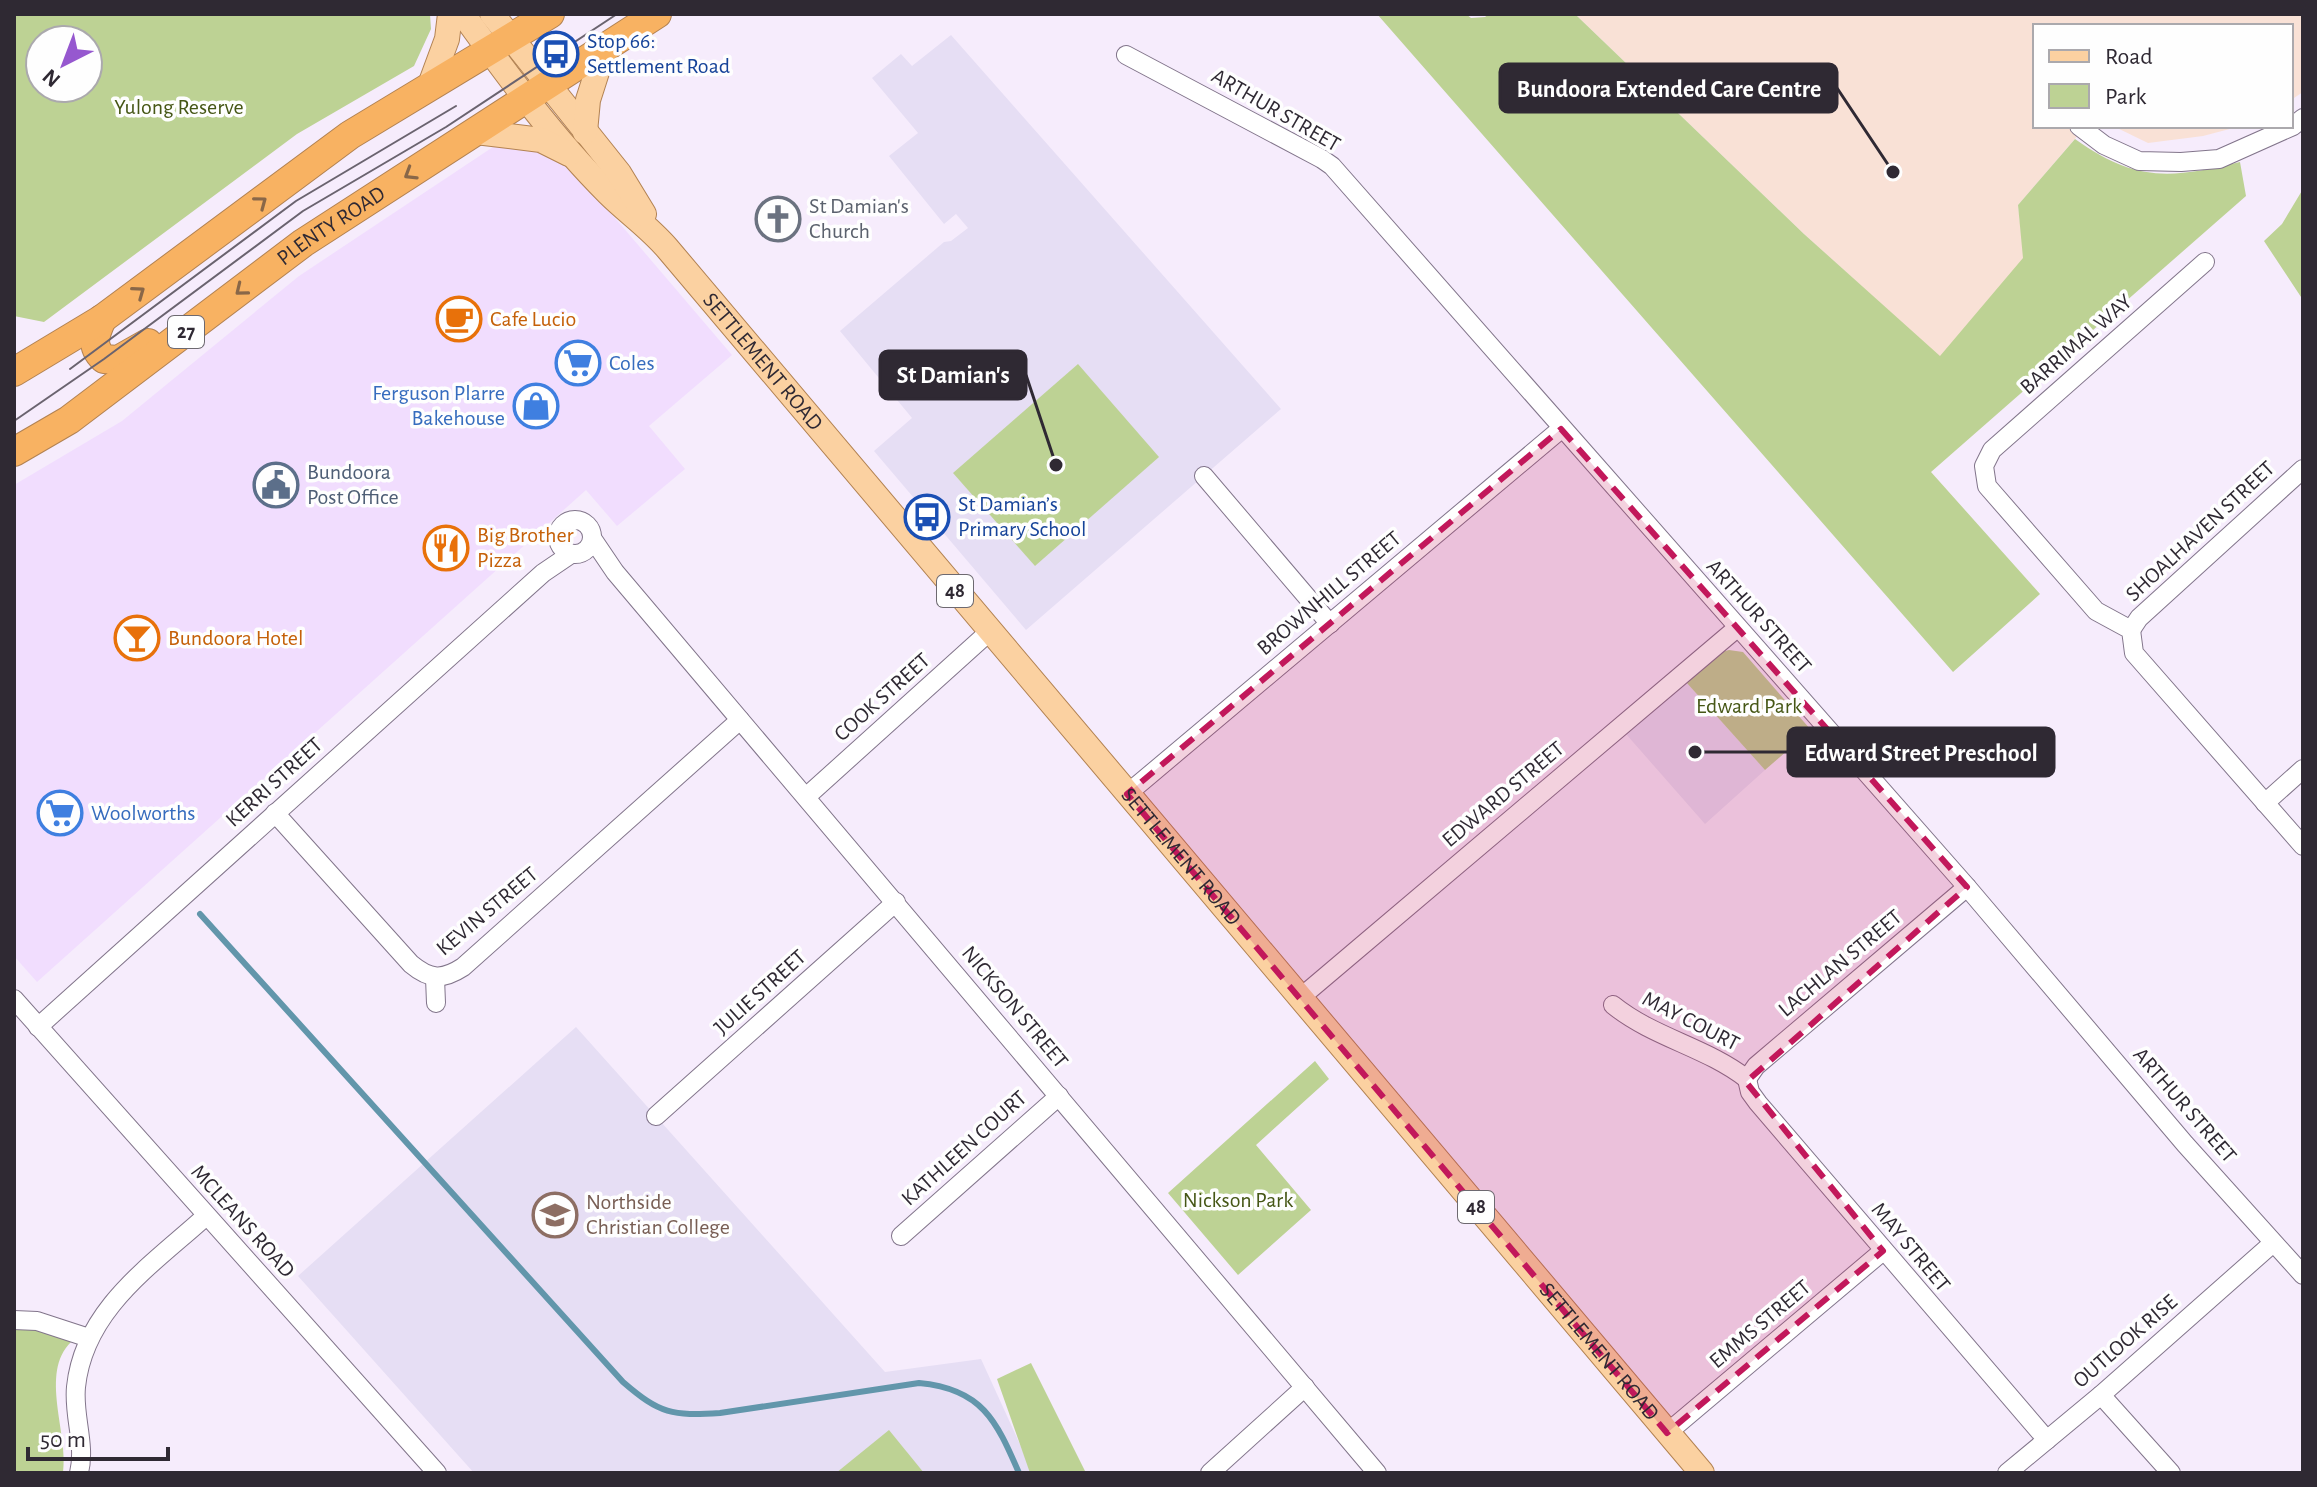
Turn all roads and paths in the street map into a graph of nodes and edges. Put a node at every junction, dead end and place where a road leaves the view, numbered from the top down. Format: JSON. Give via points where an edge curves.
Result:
{"nodes":[{"id":1,"x":450,"y":14,"type":"edge"},
{"id":2,"x":463,"y":14,"type":"edge"},
{"id":3,"x":492,"y":14,"type":"edge"},
{"id":4,"x":550,"y":14,"type":"edge"},
{"id":5,"x":657,"y":14,"type":"edge"},
{"id":6,"x":499,"y":44,"type":"junction"},
{"id":7,"x":604,"y":50,"type":"junction"},
{"id":8,"x":1126,"y":55,"type":"dead end"},
{"id":9,"x":430,"y":85,"type":"junction"},
{"id":10,"x":538,"y":93,"type":"junction"},
{"id":11,"x":2082,"y":128,"type":"edge"},
{"id":12,"x":2289,"y":128,"type":"edge"},
{"id":13,"x":476,"y":132,"type":"junction"},
{"id":14,"x":585,"y":132,"type":"junction"},
{"id":15,"x":575,"y":157,"type":"junction"},
{"id":16,"x":660,"y":240,"type":"junction"},
{"id":17,"x":2205,"y":262,"type":"dead end"},
{"id":18,"x":102,"y":319,"type":"junction"},
{"id":19,"x":194,"y":326,"type":"junction"},
{"id":20,"x":14,"y":372,"type":"edge"},
{"id":21,"x":1561,"y":429,"type":"junction"},
{"id":22,"x":14,"y":452,"type":"edge"},
{"id":23,"x":2303,"y":469,"type":"edge"},
{"id":24,"x":1204,"y":476,"type":"dead end"},
{"id":25,"x":577,"y":547,"type":"joint"},
{"id":26,"x":1330,"y":624,"type":"junction"},
{"id":27,"x":1737,"y":628,"type":"junction"},
{"id":28,"x":2131,"y":630,"type":"junction"},
{"id":29,"x":989,"y":632,"type":"junction"},
{"id":30,"x":740,"y":720,"type":"junction"},
{"id":31,"x":2303,"y":769,"type":"edge"},
{"id":32,"x":1127,"y":794,"type":"junction"},
{"id":33,"x":806,"y":797,"type":"junction"},
{"id":34,"x":2265,"y":803,"type":"junction"},
{"id":35,"x":275,"y":813,"type":"junction"},
{"id":36,"x":2303,"y":846,"type":"edge"},
{"id":37,"x":1967,"y":887,"type":"junction"},
{"id":38,"x":896,"y":902,"type":"junction"},
{"id":39,"x":435,"y":978,"type":"junction"},
{"id":40,"x":1300,"y":998,"type":"junction"},
{"id":41,"x":14,"y":999,"type":"edge"},
{"id":42,"x":436,"y":1003,"type":"dead end"},
{"id":43,"x":1613,"y":1005,"type":"dead end"},
{"id":44,"x":38,"y":1027,"type":"junction"},
{"id":45,"x":1747,"y":1079,"type":"junction"},
{"id":46,"x":1059,"y":1096,"type":"junction"},
{"id":47,"x":656,"y":1116,"type":"dead end"},
{"id":48,"x":206,"y":1216,"type":"junction"},
{"id":49,"x":901,"y":1236,"type":"dead end"},
{"id":50,"x":2273,"y":1243,"type":"junction"},
{"id":51,"x":1883,"y":1251,"type":"junction"},
{"id":52,"x":2303,"y":1275,"type":"edge"},
{"id":53,"x":14,"y":1320,"type":"edge"},
{"id":54,"x":89,"y":1338,"type":"junction"},
{"id":55,"x":1305,"y":1387,"type":"junction"},
{"id":56,"x":2101,"y":1395,"type":"junction"},
{"id":57,"x":1667,"y":1433,"type":"junction"},
{"id":58,"x":2047,"y":1440,"type":"junction"},
{"id":59,"x":79,"y":1473,"type":"edge"},
{"id":60,"x":437,"y":1473,"type":"edge"},
{"id":61,"x":1210,"y":1473,"type":"edge"},
{"id":62,"x":1377,"y":1473,"type":"edge"},
{"id":63,"x":1702,"y":1473,"type":"edge"},
{"id":64,"x":2007,"y":1473,"type":"edge"},
{"id":65,"x":2171,"y":1473,"type":"edge"}],
"edges":[{"from":1,"to":9,"type":"main road"},
{"from":2,"to":6,"type":"main road"},
{"from":3,"to":6,"type":"main road"},
{"from":4,"to":6,"type":"highway"},
{"from":5,"to":7,"type":"highway","name":"PLENTY ROAD","number":"27"},
{"from":6,"to":9,"type":"highway"},
{"from":6,"to":10,"type":"main road","name":"SETTLEMENT ROAD"},
{"from":7,"to":10,"type":"highway","name":"PLENTY ROAD","number":"27"},
{"from":7,"to":14,"type":"main road","via":[[588,100]]},
{"from":8,"to":21,"type":"street","name":"ARTHUR STREET","via":[[1332,166]]},
{"from":18,"to":9,"type":"highway","one_way":true,"via":[[350,135]]},
{"from":10,"to":13,"type":"highway","name":"PLENTY ROAD","number":"27"},
{"from":10,"to":14,"type":"main road","name":"SETTLEMENT ROAD","number":"48"},
{"from":10,"to":15,"type":"main road","name":"SETTLEMENT ROAD","number":"48"},
{"from":11,"to":12,"type":"street","via":[[2139,161],[2181,162],[2219,159]]},
{"from":13,"to":15,"type":"main road","via":[[541,140]]},
{"from":13,"to":19,"type":"highway","name":"PLENTY ROAD","number":"27","one_way":true,"via":[[303,243]]},
{"from":14,"to":16,"type":"main road","name":"SETTLEMENT ROAD","number":"48","via":[[619,173]]},
{"from":15,"to":16,"type":"main road","name":"SETTLEMENT ROAD","number":"48"},
{"from":16,"to":29,"type":"main road","name":"SETTLEMENT ROAD","number":"48"},
{"from":17,"to":28,"type":"street","name":"BARRIMAL WAY","via":[[1992,450],[1984,466],[1987,486],[2096,611]]},
{"from":18,"to":19,"type":"highway","via":[[94,342],[100,356],[111,362]]},
{"from":18,"to":20,"type":"highway"},
{"from":19,"to":22,"type":"highway","name":"PLENTY ROAD","number":"27","via":[[69,420]]},
{"from":21,"to":26,"type":"street","name":"BROWNHILL STREET"},
{"from":21,"to":27,"type":"street","name":"ARTHUR STREET"},
{"from":23,"to":28,"type":"street","name":"SHOALHAVEN STREET"},
{"from":24,"to":26,"type":"street"},
{"from":25,"to":30,"type":"street","name":"NICKSON STREET","via":[[615,572]]},
{"from":25,"to":35,"type":"street","name":"KERRI STREET"},
{"from":26,"to":32,"type":"street","name":"BROWNHILL STREET"},
{"from":27,"to":37,"type":"street","name":"ARTHUR STREET"},
{"from":27,"to":40,"type":"street","name":"EDWARD STREET"},
{"from":28,"to":34,"type":"street","via":[[2134,653]]},
{"from":29,"to":32,"type":"main road","name":"SETTLEMENT ROAD","number":"48"},
{"from":29,"to":33,"type":"street","name":"COOK STREET"},
{"from":30,"to":33,"type":"street","name":"NICKSON STREET"},
{"from":30,"to":39,"type":"street","name":"KEVIN STREET","via":[[463,967]]},
{"from":31,"to":34,"type":"street"},
{"from":32,"to":40,"type":"main road","name":"SETTLEMENT ROAD","number":"48"},
{"from":33,"to":38,"type":"street","name":"NICKSON STREET"},
{"from":34,"to":36,"type":"street"},
{"from":35,"to":39,"type":"street","name":"KEVIN STREET","via":[[411,964]]},
{"from":35,"to":44,"type":"street","name":"KERRI STREET"},
{"from":37,"to":45,"type":"street","name":"LACHLAN STREET"},
{"from":37,"to":50,"type":"street","name":"ARTHUR STREET"},
{"from":38,"to":46,"type":"street","name":"NICKSON STREET"},
{"from":38,"to":47,"type":"street","name":"JULIE STREET"},
{"from":39,"to":42,"type":"street"},
{"from":40,"to":57,"type":"main road","name":"SETTLEMENT ROAD","number":"48"},
{"from":41,"to":44,"type":"street","name":"MCLEANS ROAD"},
{"from":43,"to":45,"type":"street","name":"MAY COURT","via":[[1647,1029],[1712,1056]]},
{"from":44,"to":48,"type":"street","name":"MCLEANS ROAD"},
{"from":45,"to":51,"type":"street","name":"MAY STREET","via":[[1758,1103]]},
{"from":46,"to":49,"type":"street","name":"KATHLEEN COURT"},
{"from":46,"to":55,"type":"street","name":"NICKSON STREET"},
{"from":48,"to":54,"type":"street","via":[[120,1293]]},
{"from":48,"to":60,"type":"street","name":"MCLEANS ROAD"},
{"from":50,"to":52,"type":"street","name":"ARTHUR STREET"},
{"from":50,"to":56,"type":"street","name":"OUTLOOK RISE"},
{"from":51,"to":57,"type":"street","name":"EMMS STREET"},
{"from":51,"to":58,"type":"street","name":"MAY STREET"},
{"from":53,"to":54,"type":"street","via":[[37,1321]]},
{"from":54,"to":59,"type":"street","via":[[75,1390]]},
{"from":55,"to":61,"type":"street"},
{"from":55,"to":62,"type":"street","name":"NICKSON STREET"},
{"from":56,"to":58,"type":"street","name":"OUTLOOK RISE"},
{"from":56,"to":65,"type":"street"},
{"from":57,"to":63,"type":"main road","name":"SETTLEMENT ROAD","number":"48"},
{"from":58,"to":64,"type":"street","name":"OUTLOOK RISE"}]}
